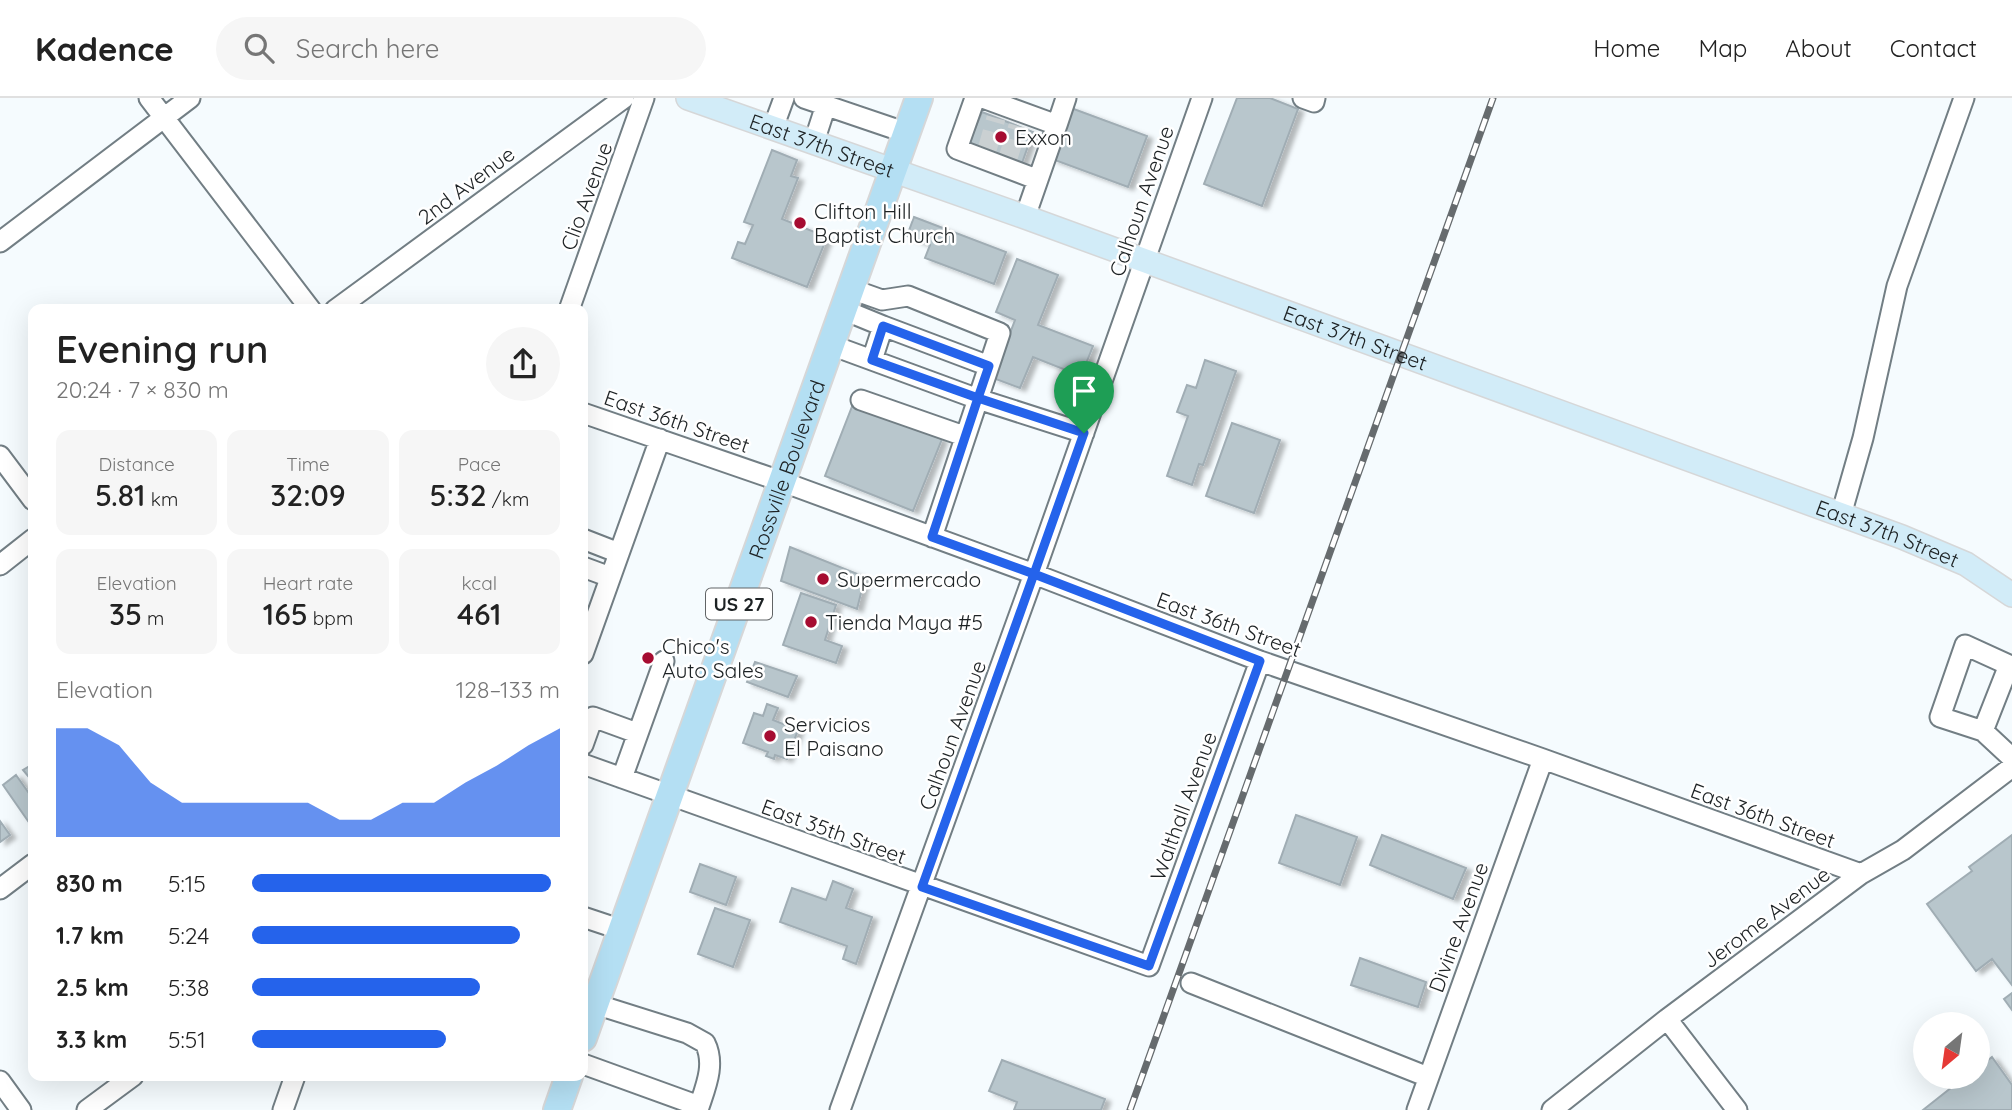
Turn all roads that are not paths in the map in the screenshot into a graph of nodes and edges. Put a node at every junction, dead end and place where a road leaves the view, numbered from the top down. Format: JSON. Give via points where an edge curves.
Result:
{"nodes":[{"id":1,"x":149,"y":98,"type":"edge"},
{"id":2,"x":190,"y":98,"type":"edge"},
{"id":3,"x":624,"y":98,"type":"edge"},
{"id":4,"x":645,"y":98,"type":"edge"},
{"id":5,"x":688,"y":98,"type":"edge"},
{"id":6,"x":784,"y":98,"type":"edge"},
{"id":7,"x":804,"y":98,"type":"edge"},
{"id":8,"x":919,"y":98,"type":"edge"},
{"id":9,"x":975,"y":98,"type":"edge"},
{"id":10,"x":1066,"y":98,"type":"edge"},
{"id":11,"x":1202,"y":98,"type":"edge"},
{"id":12,"x":1303,"y":98,"type":"edge"},
{"id":13,"x":1315,"y":98,"type":"edge"},
{"id":14,"x":1965,"y":98,"type":"edge"},
{"id":15,"x":826,"y":105,"type":"junction"},
{"id":16,"x":993,"y":107,"type":"edge"},
{"id":17,"x":164,"y":118,"type":"junction"},
{"id":18,"x":1057,"y":125,"type":"junction"},
{"id":19,"x":773,"y":128,"type":"junction"},
{"id":20,"x":907,"y":132,"type":"junction"},
{"id":21,"x":814,"y":142,"type":"junction"},
{"id":22,"x":893,"y":170,"type":"junction"},
{"id":23,"x":1036,"y":179,"type":"junction"},
{"id":24,"x":1025,"y":217,"type":"junction"},
{"id":25,"x":0,"y":242,"type":"edge"},
{"id":26,"x":1144,"y":261,"type":"junction"},
{"id":27,"x":847,"y":300,"type":"junction"},
{"id":28,"x":306,"y":304,"type":"edge"},
{"id":29,"x":343,"y":304,"type":"edge"},
{"id":30,"x":571,"y":304,"type":"edge"},
{"id":31,"x":883,"y":326,"type":"junction"},
{"id":32,"x":831,"y":345,"type":"junction"},
{"id":33,"x":872,"y":360,"type":"junction"},
{"id":34,"x":989,"y":366,"type":"junction"},
{"id":35,"x":978,"y":398,"type":"junction"},
{"id":36,"x":862,"y":400,"type":"dead end"},
{"id":37,"x":588,"y":415,"type":"edge"},
{"id":38,"x":1084,"y":433,"type":"junction"},
{"id":39,"x":964,"y":436,"type":"junction"},
{"id":40,"x":660,"y":439,"type":"junction"},
{"id":41,"x":0,"y":456,"type":"edge"},
{"id":42,"x":783,"y":482,"type":"junction"},
{"id":43,"x":28,"y":493,"type":"edge"},
{"id":44,"x":1841,"y":515,"type":"junction"},
{"id":45,"x":932,"y":537,"type":"junction"},
{"id":46,"x":588,"y":541,"type":"edge"},
{"id":47,"x":28,"y":543,"type":"edge"},
{"id":48,"x":619,"y":553,"type":"junction"},
{"id":49,"x":0,"y":565,"type":"edge"},
{"id":50,"x":588,"y":574,"type":"edge"},
{"id":51,"x":1034,"y":574,"type":"junction"},
{"id":52,"x":610,"y":577,"type":"junction"},
{"id":53,"x":2012,"y":595,"type":"edge"},
{"id":54,"x":588,"y":640,"type":"edge"},
{"id":55,"x":664,"y":661,"type":"dead end"},
{"id":56,"x":1260,"y":661,"type":"junction"},
{"id":57,"x":2010,"y":667,"type":"edge"},
{"id":58,"x":588,"y":730,"type":"edge"},
{"id":59,"x":1983,"y":731,"type":"junction"},
{"id":60,"x":637,"y":733,"type":"junction"},
{"id":61,"x":2012,"y":758,"type":"edge"},
{"id":62,"x":1543,"y":760,"type":"junction"},
{"id":63,"x":588,"y":766,"type":"edge"},
{"id":64,"x":2012,"y":767,"type":"edge"},
{"id":65,"x":622,"y":778,"type":"junction"},
{"id":66,"x":670,"y":795,"type":"junction"},
{"id":67,"x":28,"y":868,"type":"edge"},
{"id":68,"x":1861,"y":874,"type":"junction"},
{"id":69,"x":922,"y":887,"type":"junction"},
{"id":70,"x":0,"y":889,"type":"edge"},
{"id":71,"x":588,"y":919,"type":"edge"},
{"id":72,"x":622,"y":930,"type":"junction"},
{"id":73,"x":1149,"y":966,"type":"joint"},
{"id":74,"x":1191,"y":982,"type":"dead end"},
{"id":75,"x":595,"y":1004,"type":"junction"},
{"id":76,"x":1667,"y":1019,"type":"junction"},
{"id":77,"x":588,"y":1024,"type":"edge"},
{"id":78,"x":588,"y":1066,"type":"edge"},
{"id":79,"x":1428,"y":1077,"type":"junction"},
{"id":80,"x":0,"y":1081,"type":"edge"},
{"id":81,"x":126,"y":1081,"type":"edge"},
{"id":82,"x":293,"y":1081,"type":"edge"},
{"id":83,"x":568,"y":1081,"type":"edge"},
{"id":84,"x":699,"y":1108,"type":"edge"},
{"id":85,"x":562,"y":1109,"type":"edge"},
{"id":86,"x":21,"y":1110,"type":"edge"},
{"id":87,"x":87,"y":1110,"type":"edge"},
{"id":88,"x":283,"y":1110,"type":"edge"},
{"id":89,"x":840,"y":1110,"type":"edge"},
{"id":90,"x":1417,"y":1110,"type":"edge"},
{"id":91,"x":1552,"y":1110,"type":"edge"},
{"id":92,"x":1737,"y":1110,"type":"edge"}],
"edges":[{"from":1,"to":17,"type":"street"},
{"from":2,"to":17,"type":"street"},
{"from":3,"to":29,"type":"street","name":"2nd Avenue"},
{"from":4,"to":30,"type":"street","name":"Clio Avenue"},
{"from":5,"to":19,"type":"main road","name":"East 37th Street"},
{"from":6,"to":19,"type":"street"},
{"from":7,"to":15,"type":"street"},
{"from":8,"to":20,"type":"highway","name":"Rossville Boulevard","number":"US 27"},
{"from":9,"to":23,"type":"street","via":[[957,149],[1007,163]]},
{"from":10,"to":18,"type":"street"},
{"from":11,"to":26,"type":"street","name":"Calhoun Avenue"},
{"from":12,"to":13,"type":"street","via":[[1314,102]]},
{"from":14,"to":44,"type":"street","via":[[1897,286]]},
{"from":15,"to":20,"type":"street"},
{"from":15,"to":21,"type":"street"},
{"from":16,"to":18,"type":"street","via":[[1020,119]]},
{"from":17,"to":25,"type":"street"},
{"from":17,"to":28,"type":"street"},
{"from":18,"to":23,"type":"street"},
{"from":19,"to":21,"type":"main road","name":"East 37th Street"},
{"from":20,"to":22,"type":"highway","name":"Rossville Boulevard","number":"US 27"},
{"from":21,"to":22,"type":"main road","name":"East 37th Street"},
{"from":22,"to":24,"type":"main road","name":"East 37th Street"},
{"from":22,"to":27,"type":"highway","name":"Rossville Boulevard","number":"US 27"},
{"from":23,"to":24,"type":"street"},
{"from":24,"to":26,"type":"main road","name":"East 37th Street"},
{"from":26,"to":38,"type":"street","name":"Calhoun Avenue"},
{"from":26,"to":44,"type":"main road","name":"East 37th Street"},
{"from":27,"to":31,"type":"street"},
{"from":27,"to":32,"type":"highway","name":"Rossville Boulevard","number":"US 27"},
{"from":27,"to":34,"type":"street","via":[[908,296],[1000,333]]},
{"from":31,"to":33,"type":"street"},
{"from":31,"to":34,"type":"street"},
{"from":32,"to":33,"type":"street"},
{"from":32,"to":42,"type":"highway","name":"Rossville Boulevard","number":"US 27"},
{"from":33,"to":35,"type":"street"},
{"from":34,"to":35,"type":"street"},
{"from":35,"to":38,"type":"street"},
{"from":35,"to":39,"type":"street"},
{"from":36,"to":39,"type":"street"},
{"from":37,"to":40,"type":"street","name":"East 36th Street"},
{"from":38,"to":51,"type":"street","name":"Calhoun Avenue"},
{"from":39,"to":45,"type":"street"},
{"from":40,"to":42,"type":"street","name":"East 36th Street"},
{"from":40,"to":48,"type":"street"},
{"from":41,"to":43,"type":"street"},
{"from":42,"to":45,"type":"street","name":"East 36th Street"},
{"from":42,"to":66,"type":"highway","name":"Rossville Boulevard","number":"US 27"},
{"from":44,"to":53,"type":"main road","name":"East 37th Street","via":[[1966,564]]},
{"from":45,"to":51,"type":"street","name":"East 36th Street"},
{"from":46,"to":48,"type":"street"},
{"from":47,"to":49,"type":"street"},
{"from":48,"to":52,"type":"street"},
{"from":50,"to":52,"type":"street"},
{"from":51,"to":56,"type":"street","name":"East 36th Street"},
{"from":51,"to":69,"type":"street","name":"Calhoun Avenue"},
{"from":52,"to":54,"type":"street"},
{"from":55,"to":60,"type":"street"},
{"from":56,"to":62,"type":"street","name":"East 36th Street"},
{"from":56,"to":73,"type":"street","name":"Walthall Avenue"},
{"from":57,"to":59,"type":"street"},
{"from":57,"to":59,"type":"street","via":[[1965,645],[1940,717]]},
{"from":58,"to":60,"type":"street","via":[[593,716]]},
{"from":59,"to":61,"type":"street"},
{"from":60,"to":65,"type":"street"},
{"from":62,"to":68,"type":"street","name":"East 36th Street"},
{"from":62,"to":79,"type":"street","name":"Divine Avenue"},
{"from":63,"to":65,"type":"street","name":"East 35th Street"},
{"from":64,"to":68,"type":"street","name":"Jerome Avenue","via":[[1903,850]]},
{"from":65,"to":66,"type":"street","name":"East 35th Street"},
{"from":66,"to":69,"type":"street","name":"East 35th Street"},
{"from":66,"to":72,"type":"highway","name":"Rossville Boulevard","number":"US 27"},
{"from":67,"to":70,"type":"street"},
{"from":68,"to":76,"type":"street","name":"Jerome Avenue"},
{"from":69,"to":73,"type":"street","name":"East 35th Street"},
{"from":69,"to":89,"type":"street","name":"Calhoun Avenue"},
{"from":71,"to":72,"type":"street"},
{"from":72,"to":75,"type":"highway","name":"Rossville Boulevard","number":"US 27"},
{"from":74,"to":79,"type":"street"},
{"from":75,"to":77,"type":"highway","name":"Rossville Boulevard","number":"US 27"},
{"from":75,"to":84,"type":"street","via":[[705,1043],[710,1056]]},
{"from":76,"to":91,"type":"street","name":"Jerome Avenue"},
{"from":76,"to":92,"type":"street"},
{"from":78,"to":84,"type":"street"},
{"from":79,"to":90,"type":"street","name":"Divine Avenue"},
{"from":80,"to":86,"type":"street"},
{"from":81,"to":87,"type":"street"},
{"from":82,"to":88,"type":"street"},
{"from":83,"to":85,"type":"highway"}]}
